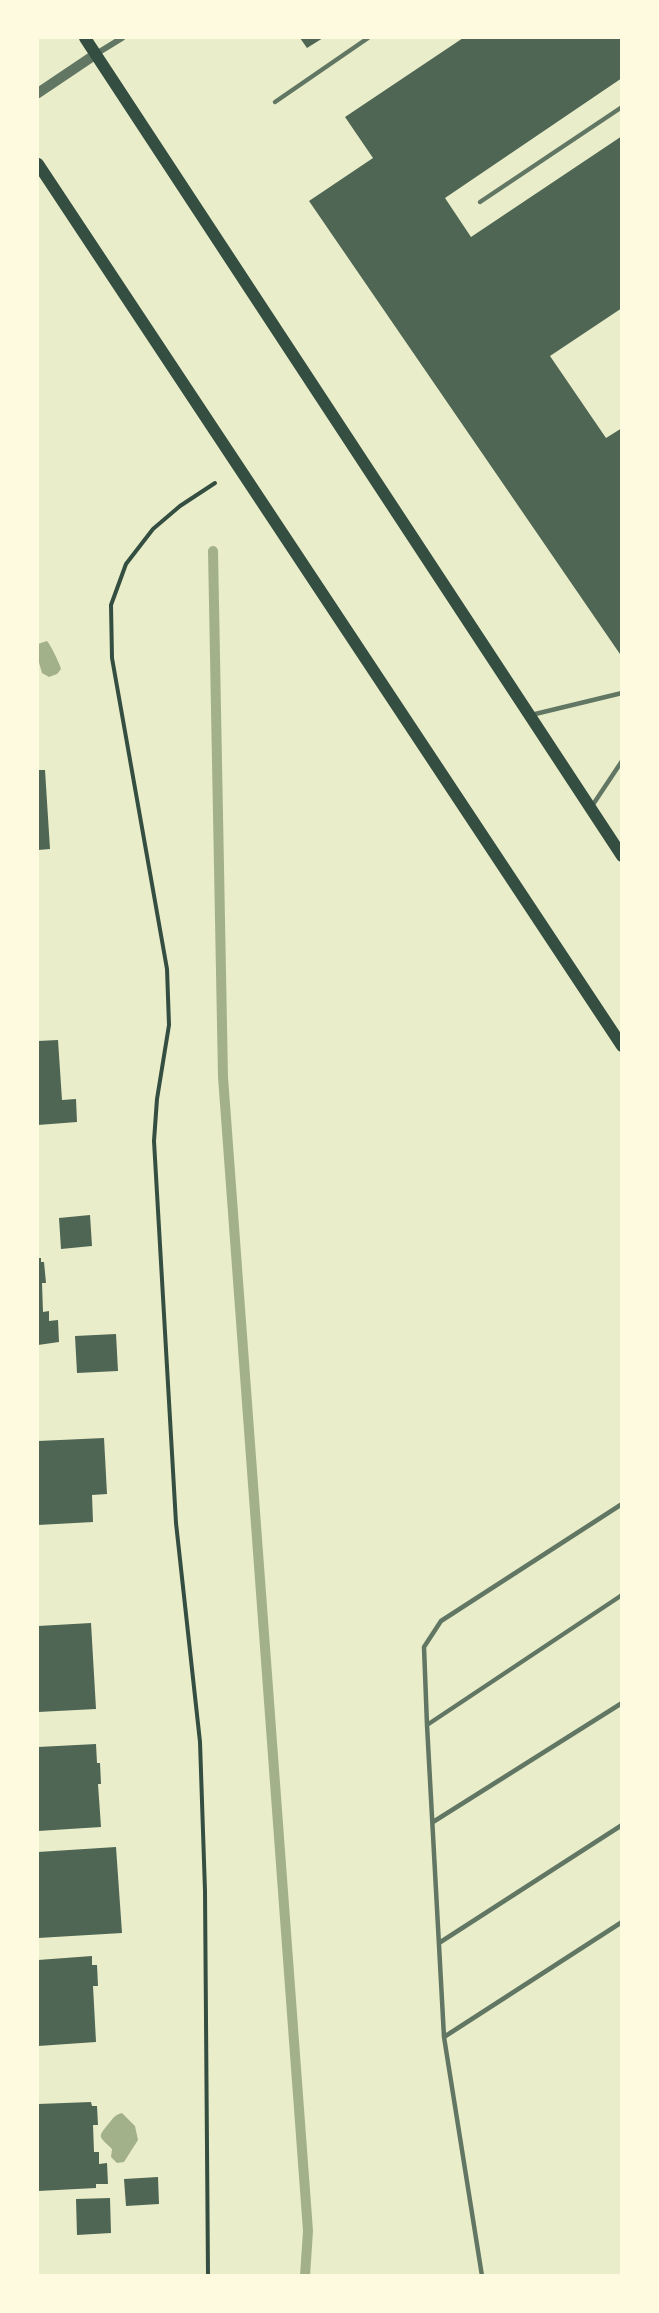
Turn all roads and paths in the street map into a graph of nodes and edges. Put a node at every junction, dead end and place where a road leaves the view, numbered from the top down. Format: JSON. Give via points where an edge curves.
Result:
{"nodes":[{"id":1,"x":85,"y":38,"type":"edge"},
{"id":2,"x":122,"y":38,"type":"edge"},
{"id":3,"x":368,"y":38,"type":"edge"},
{"id":4,"x":96,"y":54,"type":"junction"},
{"id":5,"x":38,"y":93,"type":"edge"},
{"id":6,"x":274,"y":102,"type":"dead end"},
{"id":7,"x":621,"y":107,"type":"edge"},
{"id":8,"x":38,"y":164,"type":"edge"},
{"id":9,"x":480,"y":202,"type":"dead end"},
{"id":10,"x":215,"y":483,"type":"dead end"},
{"id":11,"x":621,"y":693,"type":"edge"},
{"id":12,"x":530,"y":715,"type":"junction"},
{"id":13,"x":621,"y":761,"type":"edge"},
{"id":14,"x":590,"y":808,"type":"junction"},
{"id":15,"x":621,"y":856,"type":"edge"},
{"id":16,"x":621,"y":1046,"type":"edge"},
{"id":17,"x":621,"y":1504,"type":"edge"},
{"id":18,"x":621,"y":1595,"type":"edge"},
{"id":19,"x":621,"y":1703,"type":"edge"},
{"id":20,"x":427,"y":1725,"type":"junction"},
{"id":21,"x":433,"y":1822,"type":"junction"},
{"id":22,"x":621,"y":1825,"type":"edge"},
{"id":23,"x":621,"y":1922,"type":"edge"},
{"id":24,"x":439,"y":1943,"type":"junction"},
{"id":25,"x":444,"y":2037,"type":"junction"},
{"id":26,"x":208,"y":2276,"type":"edge"},
{"id":27,"x":482,"y":2276,"type":"edge"}],
"edges":[{"from":1,"to":4,"type":"main road"},
{"from":2,"to":4,"type":"street"},
{"from":3,"to":6,"type":"lane"},
{"from":4,"to":5,"type":"street"},
{"from":4,"to":12,"type":"main road"},
{"from":7,"to":9,"type":"lane"},
{"from":8,"to":16,"type":"main road"},
{"from":10,"to":26,"type":"path","via":[[153,529],[126,564],[111,606],[112,658],[167,969],[169,1025],[154,1141],[176,1523],[200,1742]]},
{"from":11,"to":12,"type":"lane"},
{"from":12,"to":14,"type":"main road"},
{"from":13,"to":14,"type":"lane"},
{"from":14,"to":15,"type":"main road"},
{"from":17,"to":20,"type":"lane","via":[[441,1621],[424,1647]]},
{"from":18,"to":20,"type":"lane"},
{"from":19,"to":21,"type":"lane"},
{"from":20,"to":21,"type":"lane"},
{"from":21,"to":24,"type":"lane"},
{"from":22,"to":24,"type":"lane"},
{"from":23,"to":25,"type":"lane"},
{"from":24,"to":25,"type":"lane"},
{"from":25,"to":27,"type":"lane"}]}
